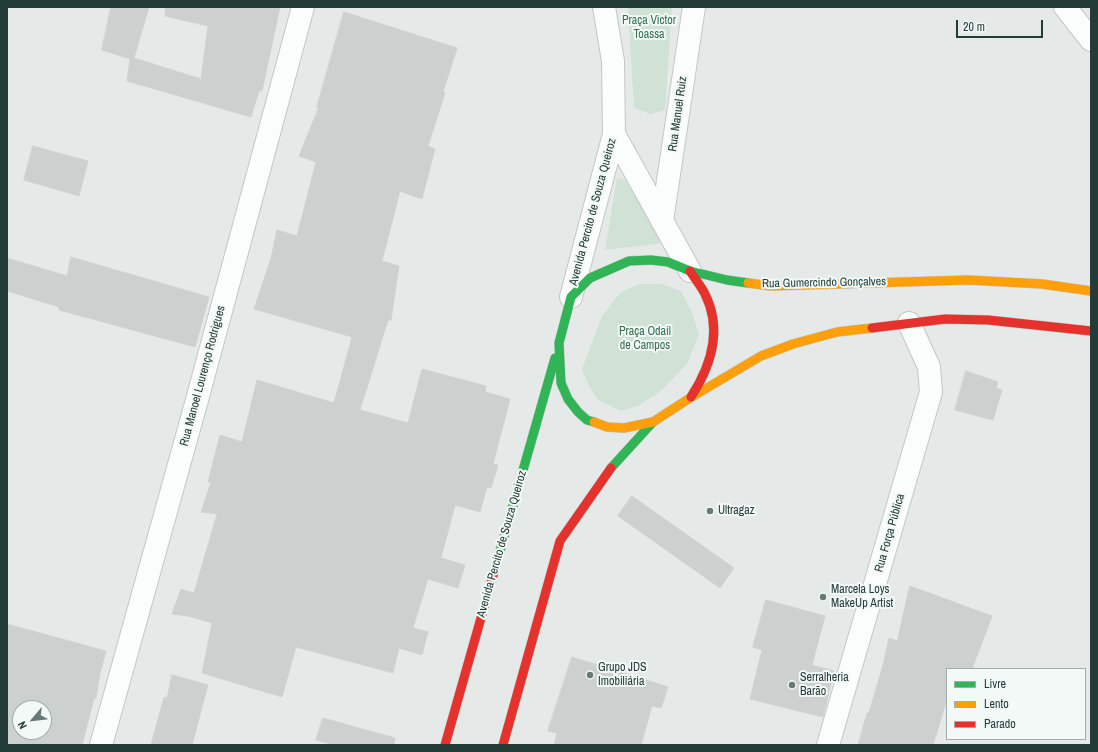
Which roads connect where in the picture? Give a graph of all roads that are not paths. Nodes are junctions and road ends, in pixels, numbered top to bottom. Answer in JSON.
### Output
{"nodes":[{"id":1,"x":303,"y":7,"type":"edge"},
{"id":2,"x":604,"y":7,"type":"edge"},
{"id":3,"x":694,"y":7,"type":"edge"},
{"id":4,"x":1065,"y":7,"type":"edge"},
{"id":5,"x":1091,"y":40,"type":"edge"},
{"id":6,"x":614,"y":134,"type":"junction"},
{"id":7,"x":662,"y":221,"type":"junction"},
{"id":8,"x":690,"y":271,"type":"junction"},
{"id":9,"x":1091,"y":291,"type":"edge"},
{"id":10,"x":571,"y":297,"type":"junction"},
{"id":11,"x":909,"y":323,"type":"junction"},
{"id":12,"x":1091,"y":331,"type":"edge"},
{"id":13,"x":559,"y":343,"type":"junction"},
{"id":14,"x":690,"y":398,"type":"junction"},
{"id":15,"x":653,"y":422,"type":"junction"},
{"id":16,"x":102,"y":745,"type":"edge"},
{"id":17,"x":445,"y":745,"type":"edge"},
{"id":18,"x":503,"y":745,"type":"edge"},
{"id":19,"x":828,"y":745,"type":"edge"}],
"edges":[{"from":1,"to":16,"type":"street","name":"Rua Manoel Lourenço Rodrigues"},
{"from":2,"to":6,"type":"street","name":"Avenida Percito de Souza Queiroz"},
{"from":3,"to":7,"type":"street","name":"Rua Manuel Ruiz"},
{"from":4,"to":5,"type":"street"},
{"from":6,"to":7,"type":"street"},
{"from":6,"to":10,"type":"street","name":"Avenida Percito de Souza Queiroz"},
{"from":7,"to":8,"type":"street"},
{"from":8,"to":9,"type":"main road","name":"Rua Gumercindo Gonçalves"},
{"from":8,"to":10,"type":"main road","name":"Rua Gumercindo Gonçalves"},
{"from":8,"to":14,"type":"main road"},
{"from":10,"to":13,"type":"main road","name":"Avenida Percito de Souza Queiroz"},
{"from":11,"to":12,"type":"main road"},
{"from":11,"to":14,"type":"main road"},
{"from":11,"to":19,"type":"street","name":"Rua Força Pública"},
{"from":13,"to":15,"type":"main road"},
{"from":13,"to":17,"type":"main road","name":"Avenida Percito de Souza Queiroz"},
{"from":14,"to":15,"type":"main road"},
{"from":15,"to":18,"type":"main road"}]}
